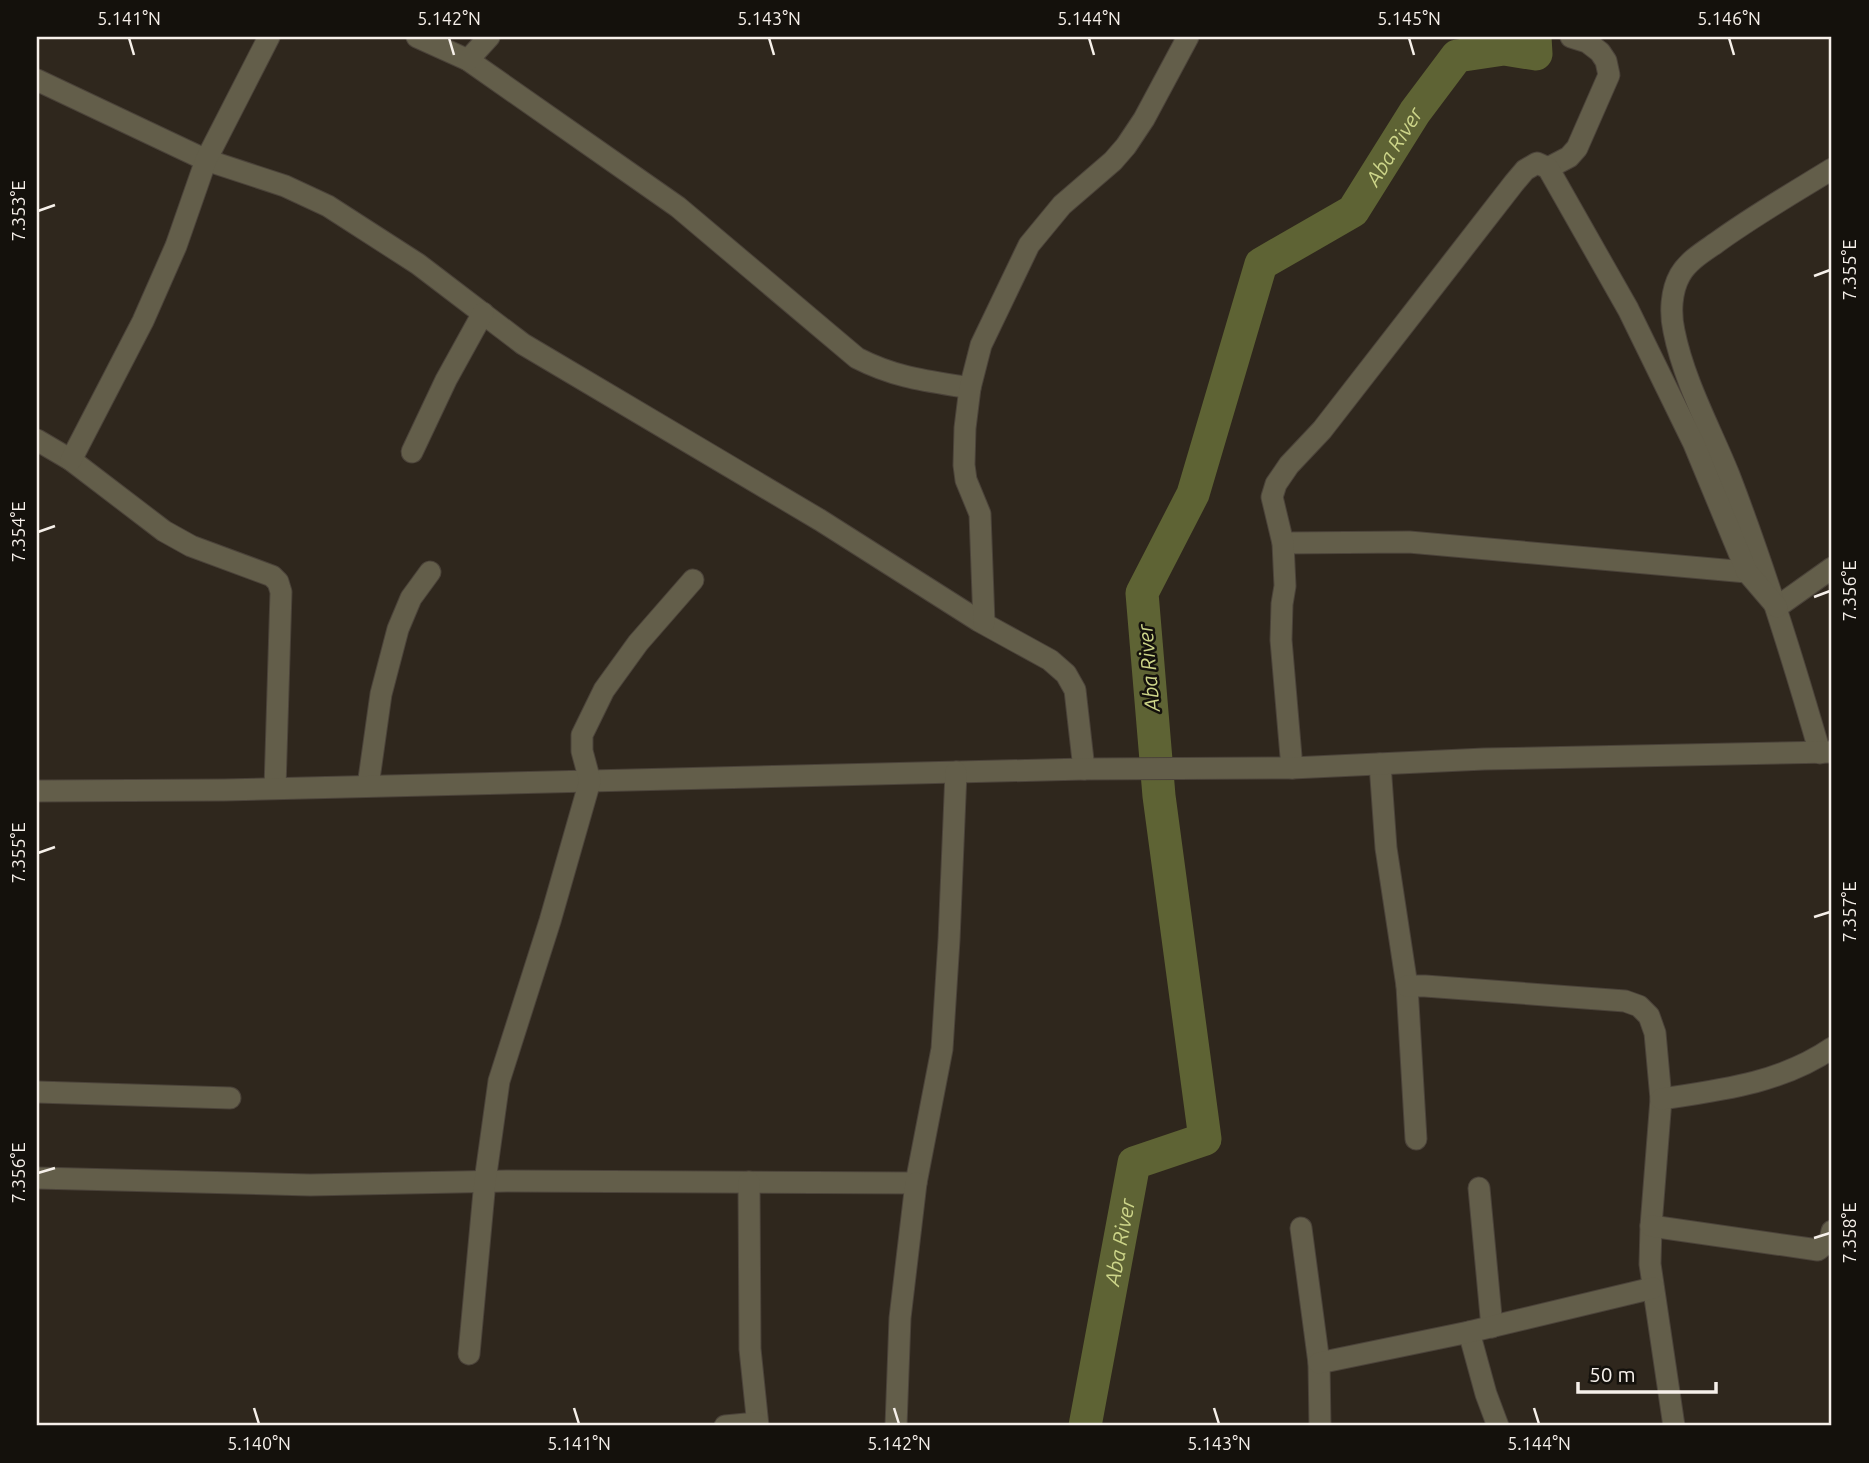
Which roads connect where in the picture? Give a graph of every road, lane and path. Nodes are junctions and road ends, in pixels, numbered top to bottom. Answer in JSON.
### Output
{"nodes":[{"id":1,"x":269,"y":37,"type":"edge"},
{"id":2,"x":417,"y":37,"type":"edge"},
{"id":3,"x":489,"y":37,"type":"edge"},
{"id":4,"x":1188,"y":37,"type":"edge"},
{"id":5,"x":1571,"y":37,"type":"edge"},
{"id":6,"x":468,"y":60,"type":"junction"},
{"id":7,"x":37,"y":80,"type":"edge"},
{"id":8,"x":206,"y":160,"type":"junction"},
{"id":9,"x":1548,"y":168,"type":"junction"},
{"id":10,"x":1832,"y":169,"type":"edge"},
{"id":11,"x":483,"y":313,"type":"junction"},
{"id":12,"x":970,"y":388,"type":"junction"},
{"id":13,"x":37,"y":440,"type":"edge"},
{"id":14,"x":412,"y":452,"type":"dead end"},
{"id":15,"x":71,"y":460,"type":"junction"},
{"id":16,"x":1283,"y":543,"type":"junction"},
{"id":17,"x":1832,"y":568,"type":"edge"},
{"id":18,"x":430,"y":572,"type":"dead end"},
{"id":19,"x":1747,"y":572,"type":"junction"},
{"id":20,"x":693,"y":580,"type":"dead end"},
{"id":21,"x":1777,"y":607,"type":"junction"},
{"id":22,"x":984,"y":623,"type":"junction"},
{"id":23,"x":1826,"y":752,"type":"edge"},
{"id":24,"x":1380,"y":764,"type":"junction"},
{"id":25,"x":1292,"y":768,"type":"junction"},
{"id":26,"x":1084,"y":769,"type":"junction"},
{"id":27,"x":956,"y":772,"type":"junction"},
{"id":28,"x":590,"y":781,"type":"junction"},
{"id":29,"x":368,"y":786,"type":"junction"},
{"id":30,"x":275,"y":788,"type":"junction"},
{"id":31,"x":37,"y":791,"type":"edge"},
{"id":32,"x":1407,"y":986,"type":"junction"},
{"id":33,"x":1832,"y":1048,"type":"edge"},
{"id":34,"x":37,"y":1092,"type":"edge"},
{"id":35,"x":230,"y":1098,"type":"dead end"},
{"id":36,"x":1661,"y":1099,"type":"junction"},
{"id":37,"x":1416,"y":1139,"type":"dead end"},
{"id":38,"x":37,"y":1178,"type":"edge"},
{"id":39,"x":485,"y":1181,"type":"junction"},
{"id":40,"x":749,"y":1182,"type":"junction"},
{"id":41,"x":916,"y":1183,"type":"junction"},
{"id":42,"x":1479,"y":1188,"type":"dead end"},
{"id":43,"x":1651,"y":1226,"type":"junction"},
{"id":44,"x":1301,"y":1228,"type":"dead end"},
{"id":45,"x":1832,"y":1231,"type":"edge"},
{"id":46,"x":1653,"y":1288,"type":"junction"},
{"id":47,"x":1492,"y":1327,"type":"junction"},
{"id":48,"x":1469,"y":1332,"type":"junction"},
{"id":49,"x":469,"y":1354,"type":"dead end"},
{"id":50,"x":1320,"y":1363,"type":"junction"},
{"id":51,"x":758,"y":1425,"type":"edge"},
{"id":52,"x":725,"y":1426,"type":"edge"},
{"id":53,"x":897,"y":1426,"type":"edge"},
{"id":54,"x":1320,"y":1426,"type":"edge"},
{"id":55,"x":1498,"y":1426,"type":"edge"},
{"id":56,"x":1674,"y":1426,"type":"edge"}],
"edges":[{"from":1,"to":8,"type":"street"},
{"from":2,"to":6,"type":"street"},
{"from":3,"to":6,"type":"street"},
{"from":4,"to":12,"type":"street"},
{"from":5,"to":9,"type":"street"},
{"from":6,"to":12,"type":"street"},
{"from":7,"to":8,"type":"street"},
{"from":8,"to":11,"type":"street"},
{"from":8,"to":15,"type":"street"},
{"from":9,"to":16,"type":"street"},
{"from":9,"to":19,"type":"street"},
{"from":10,"to":21,"type":"street"},
{"from":11,"to":14,"type":"street"},
{"from":11,"to":22,"type":"street"},
{"from":12,"to":22,"type":"street"},
{"from":13,"to":15,"type":"street"},
{"from":15,"to":30,"type":"street"},
{"from":16,"to":19,"type":"street"},
{"from":16,"to":25,"type":"street"},
{"from":17,"to":21,"type":"street"},
{"from":18,"to":29,"type":"street"},
{"from":19,"to":21,"type":"street"},
{"from":20,"to":28,"type":"street"},
{"from":21,"to":23,"type":"street"},
{"from":22,"to":26,"type":"street"},
{"from":23,"to":24,"type":"street"},
{"from":24,"to":25,"type":"street"},
{"from":24,"to":32,"type":"street"},
{"from":25,"to":26,"type":"street"},
{"from":26,"to":27,"type":"street"},
{"from":27,"to":28,"type":"street"},
{"from":27,"to":41,"type":"street"},
{"from":28,"to":29,"type":"street"},
{"from":28,"to":39,"type":"street"},
{"from":29,"to":30,"type":"street"},
{"from":30,"to":31,"type":"street"},
{"from":32,"to":36,"type":"street"},
{"from":32,"to":37,"type":"street"},
{"from":33,"to":36,"type":"street"},
{"from":34,"to":35,"type":"street"},
{"from":36,"to":43,"type":"street"},
{"from":38,"to":39,"type":"street"},
{"from":39,"to":40,"type":"street"},
{"from":39,"to":49,"type":"street"},
{"from":40,"to":41,"type":"street"},
{"from":40,"to":51,"type":"street"},
{"from":41,"to":53,"type":"street"},
{"from":42,"to":47,"type":"street"},
{"from":43,"to":45,"type":"street"},
{"from":43,"to":46,"type":"street"},
{"from":44,"to":50,"type":"street"},
{"from":46,"to":47,"type":"street"},
{"from":46,"to":56,"type":"street"},
{"from":47,"to":48,"type":"street"},
{"from":48,"to":50,"type":"street"},
{"from":48,"to":55,"type":"street"},
{"from":50,"to":54,"type":"street"},
{"from":51,"to":52,"type":"street"}]}
